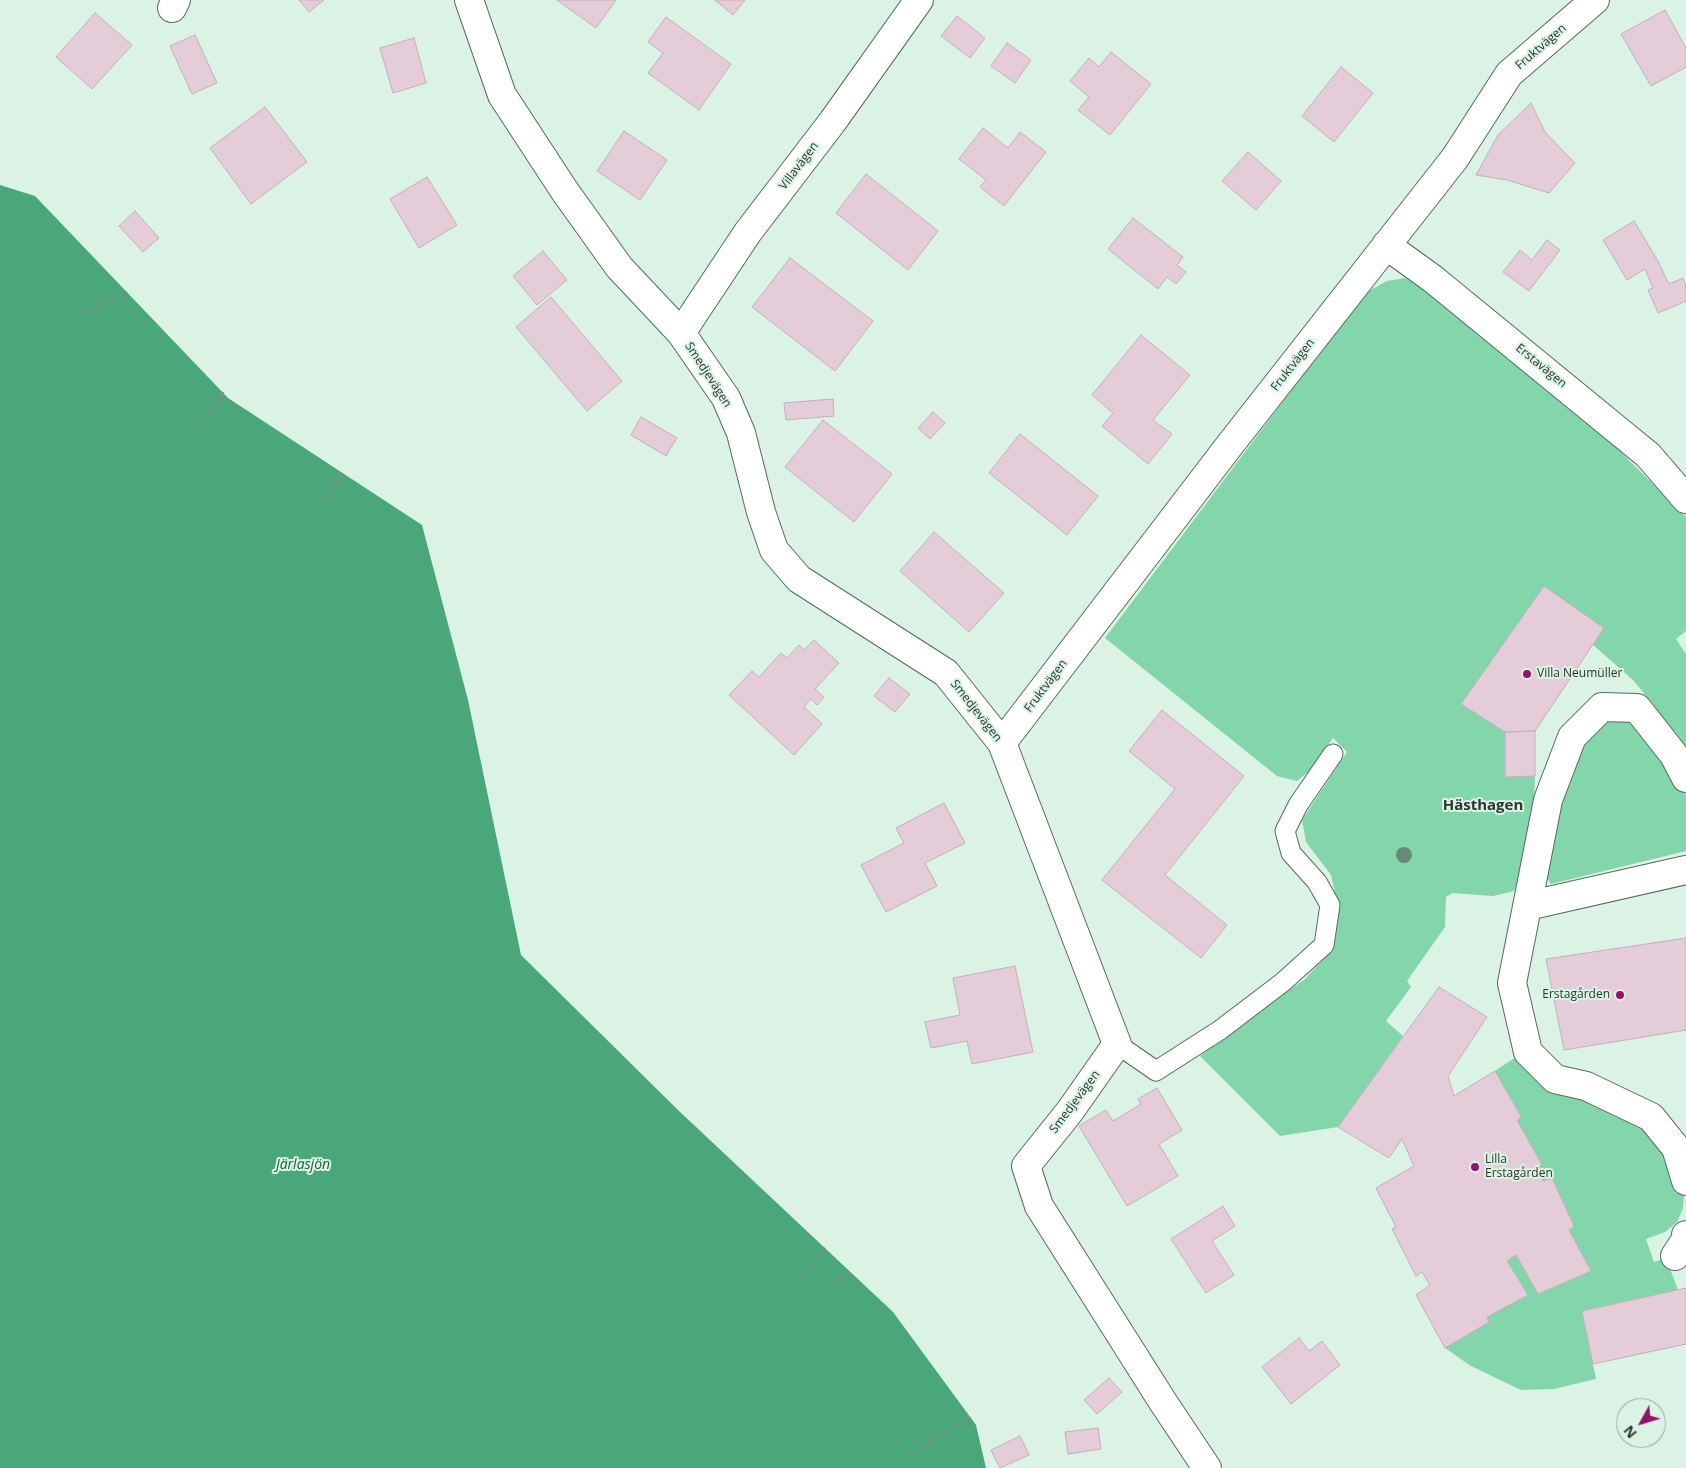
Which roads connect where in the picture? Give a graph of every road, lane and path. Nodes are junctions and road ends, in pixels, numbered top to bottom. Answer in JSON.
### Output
{"nodes":[{"id":1,"x":469,"y":0,"type":"edge"},
{"id":2,"x":919,"y":0,"type":"edge"},
{"id":3,"x":1595,"y":0,"type":"edge"},
{"id":4,"x":1386,"y":245,"type":"junction"},
{"id":5,"x":127,"y":292,"type":"dead end"},
{"id":6,"x":84,"y":314,"type":"dead end"},
{"id":7,"x":681,"y":332,"type":"junction"},
{"id":8,"x":223,"y":392,"type":"dead end"},
{"id":9,"x":205,"y":423,"type":"dead end"},
{"id":10,"x":343,"y":473,"type":"dead end"},
{"id":11,"x":1686,"y":499,"type":"edge"},
{"id":12,"x":321,"y":503,"type":"dead end"},
{"id":13,"x":1002,"y":743,"type":"junction"},
{"id":14,"x":1333,"y":754,"type":"dead end"},
{"id":15,"x":1686,"y":778,"type":"edge"},
{"id":16,"x":1686,"y":870,"type":"edge"},
{"id":17,"x":1527,"y":906,"type":"junction"},
{"id":18,"x":1117,"y":1044,"type":"junction"},
{"id":19,"x":1686,"y":1181,"type":"edge"},
{"id":20,"x":825,"y":1248,"type":"dead end"},
{"id":21,"x":851,"y":1273,"type":"dead end"},
{"id":22,"x":798,"y":1280,"type":"dead end"},
{"id":23,"x":833,"y":1283,"type":"dead end"},
{"id":24,"x":971,"y":1418,"type":"dead end"},
{"id":25,"x":908,"y":1455,"type":"dead end"},
{"id":26,"x":1208,"y":1468,"type":"edge"}],
"edges":[{"from":1,"to":7,"type":"street","name":"Smedjevägen"},
{"from":2,"to":7,"type":"street","name":"Villavägen"},
{"from":3,"to":4,"type":"street","name":"Fruktvägen"},
{"from":4,"to":11,"type":"street","name":"Erstavägen"},
{"from":4,"to":13,"type":"street","name":"Fruktvägen"},
{"from":5,"to":6,"type":"path"},
{"from":7,"to":13,"type":"street","name":"Smedjevägen"},
{"from":8,"to":9,"type":"path"},
{"from":10,"to":12,"type":"path"},
{"from":13,"to":18,"type":"street","name":"Smedjevägen"},
{"from":14,"to":18,"type":"lane"},
{"from":15,"to":17,"type":"street"},
{"from":16,"to":17,"type":"street"},
{"from":17,"to":19,"type":"street"},
{"from":18,"to":26,"type":"street","name":"Smedjevägen"},
{"from":20,"to":22,"type":"path"},
{"from":21,"to":23,"type":"path"},
{"from":24,"to":25,"type":"path"}]}
